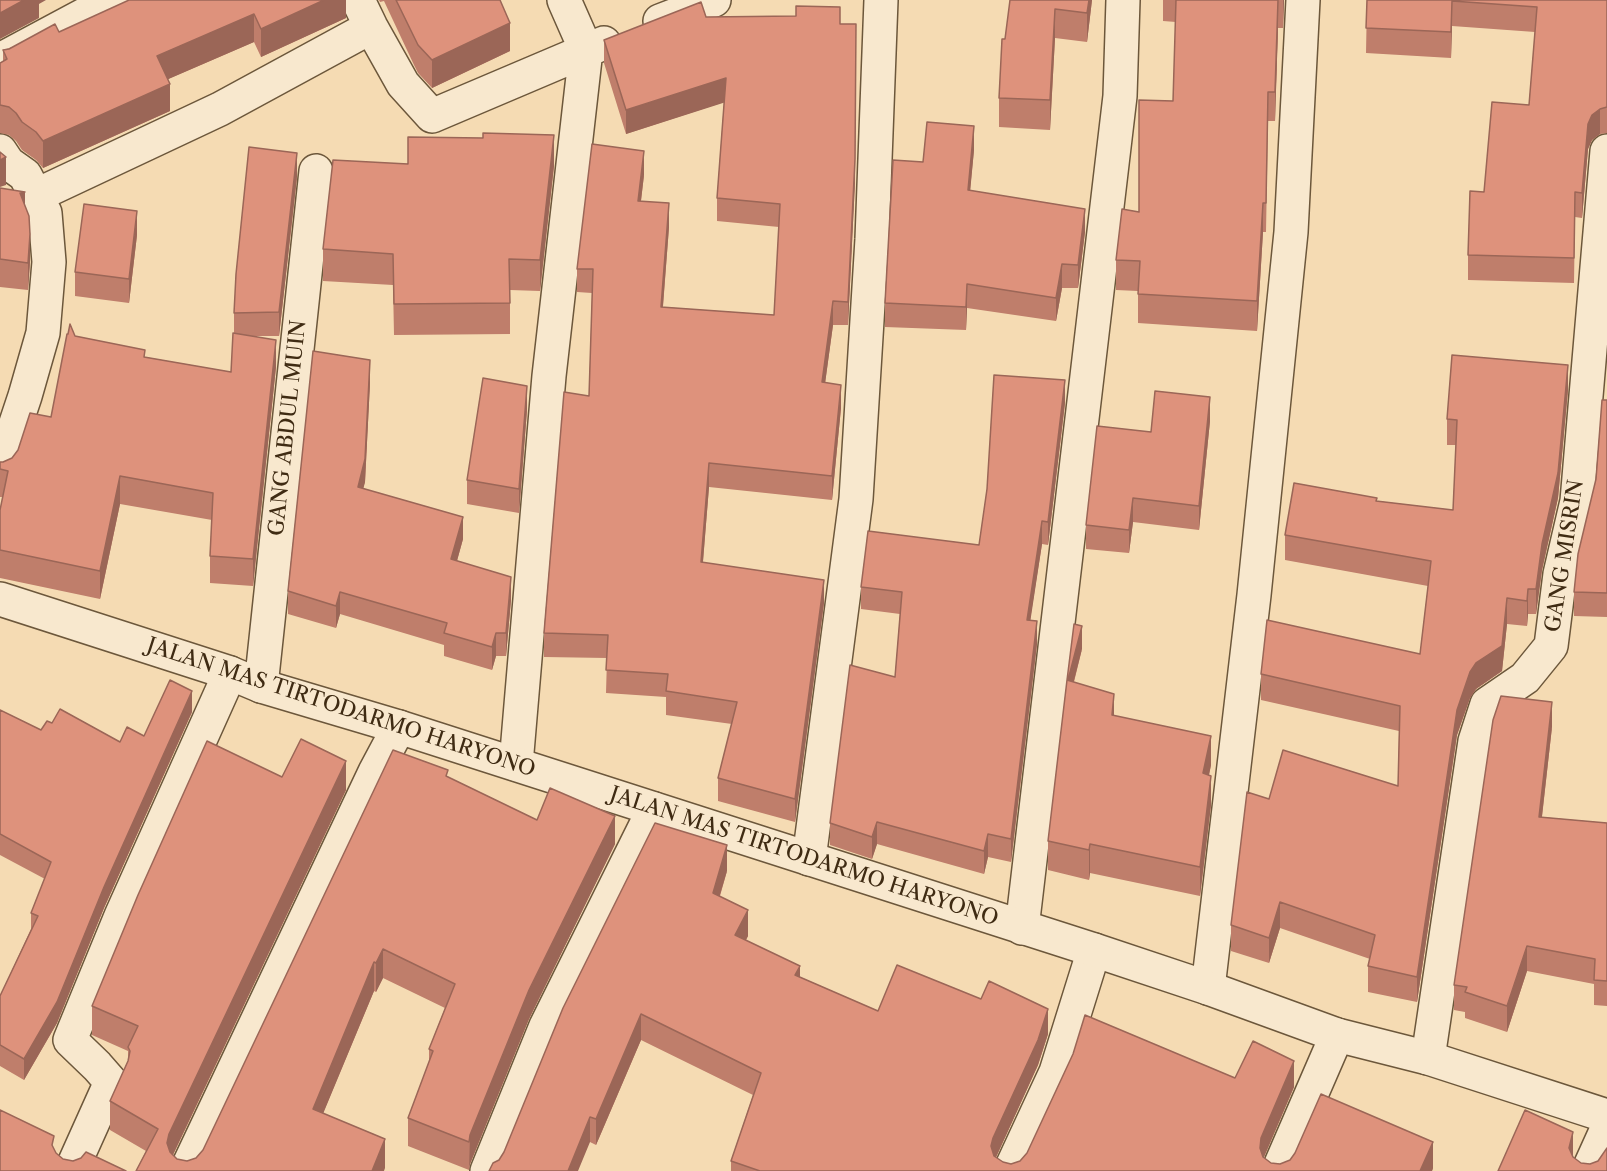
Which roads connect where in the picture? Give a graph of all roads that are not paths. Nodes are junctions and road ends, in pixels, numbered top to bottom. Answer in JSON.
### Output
{"nodes":[{"id":1,"x":112,"y":0,"type":"edge"},
{"id":2,"x":564,"y":0,"type":"edge"},
{"id":3,"x":714,"y":0,"type":"edge"},
{"id":4,"x":881,"y":0,"type":"edge"},
{"id":5,"x":1123,"y":0,"type":"edge"},
{"id":6,"x":1303,"y":0,"type":"edge"},
{"id":7,"x":364,"y":14,"type":"edge"},
{"id":8,"x":586,"y":50,"type":"junction"},
{"id":9,"x":0,"y":60,"type":"edge"},
{"id":10,"x":0,"y":151,"type":"edge"},
{"id":11,"x":1607,"y":151,"type":"edge"},
{"id":12,"x":316,"y":171,"type":"dead end"},
{"id":13,"x":35,"y":196,"type":"junction"},
{"id":14,"x":1602,"y":273,"type":"edge"},
{"id":15,"x":0,"y":471,"type":"edge"},
{"id":16,"x":0,"y":599,"type":"edge"},
{"id":17,"x":230,"y":673,"type":"junction"},
{"id":18,"x":261,"y":686,"type":"junction"},
{"id":19,"x":399,"y":727,"type":"junction"},
{"id":20,"x":516,"y":765,"type":"junction"},
{"id":21,"x":654,"y":809,"type":"junction"},
{"id":22,"x":809,"y":859,"type":"junction"},
{"id":23,"x":1022,"y":928,"type":"junction"},
{"id":24,"x":1094,"y":950,"type":"junction"},
{"id":25,"x":1208,"y":987,"type":"junction"},
{"id":26,"x":1337,"y":1035,"type":"junction"},
{"id":27,"x":1428,"y":1058,"type":"junction"},
{"id":28,"x":1607,"y":1116,"type":"edge"},
{"id":29,"x":1607,"y":1129,"type":"edge"},
{"id":30,"x":71,"y":1171,"type":"edge"},
{"id":31,"x":186,"y":1171,"type":"edge"},
{"id":32,"x":487,"y":1171,"type":"edge"},
{"id":33,"x":1010,"y":1171,"type":"edge"},
{"id":34,"x":1278,"y":1171,"type":"edge"},
{"id":35,"x":1588,"y":1171,"type":"edge"}],
"edges":[{"from":1,"to":9,"type":"street"},
{"from":2,"to":8,"type":"street"},
{"from":3,"to":8,"type":"street"},
{"from":4,"to":22,"type":"street"},
{"from":5,"to":23,"type":"street"},
{"from":6,"to":25,"type":"street"},
{"from":7,"to":8,"type":"street"},
{"from":7,"to":13,"type":"street"},
{"from":8,"to":20,"type":"street"},
{"from":10,"to":13,"type":"street"},
{"from":11,"to":14,"type":"street","name":"GANG MISRIN"},
{"from":12,"to":18,"type":"street","name":"GANG ABDUL MUIN"},
{"from":13,"to":15,"type":"street"},
{"from":14,"to":27,"type":"street","name":"GANG MISRIN"},
{"from":16,"to":17,"type":"street","name":"JALAN MAS TIRTODARMO HARYONO"},
{"from":17,"to":18,"type":"street","name":"JALAN MAS TIRTODARMO HARYONO"},
{"from":17,"to":30,"type":"street"},
{"from":18,"to":19,"type":"street","name":"JALAN MAS TIRTODARMO HARYONO"},
{"from":19,"to":20,"type":"street","name":"JALAN MAS TIRTODARMO HARYONO"},
{"from":19,"to":31,"type":"street"},
{"from":20,"to":21,"type":"street","name":"JALAN MAS TIRTODARMO HARYONO"},
{"from":21,"to":22,"type":"street","name":"JALAN MAS TIRTODARMO HARYONO"},
{"from":21,"to":32,"type":"street"},
{"from":22,"to":23,"type":"street","name":"JALAN MAS TIRTODARMO HARYONO"},
{"from":23,"to":24,"type":"street","name":"JALAN MAS TIRTODARMO HARYONO"},
{"from":24,"to":25,"type":"street","name":"JALAN MAS TIRTODARMO HARYONO"},
{"from":24,"to":33,"type":"street"},
{"from":25,"to":26,"type":"street","name":"JALAN MAS TIRTODARMO HARYONO"},
{"from":26,"to":27,"type":"street","name":"JALAN MAS TIRTODARMO HARYONO"},
{"from":26,"to":34,"type":"street"},
{"from":27,"to":28,"type":"street","name":"JALAN MAS TIRTODARMO HARYONO"},
{"from":29,"to":35,"type":"street"}]}
